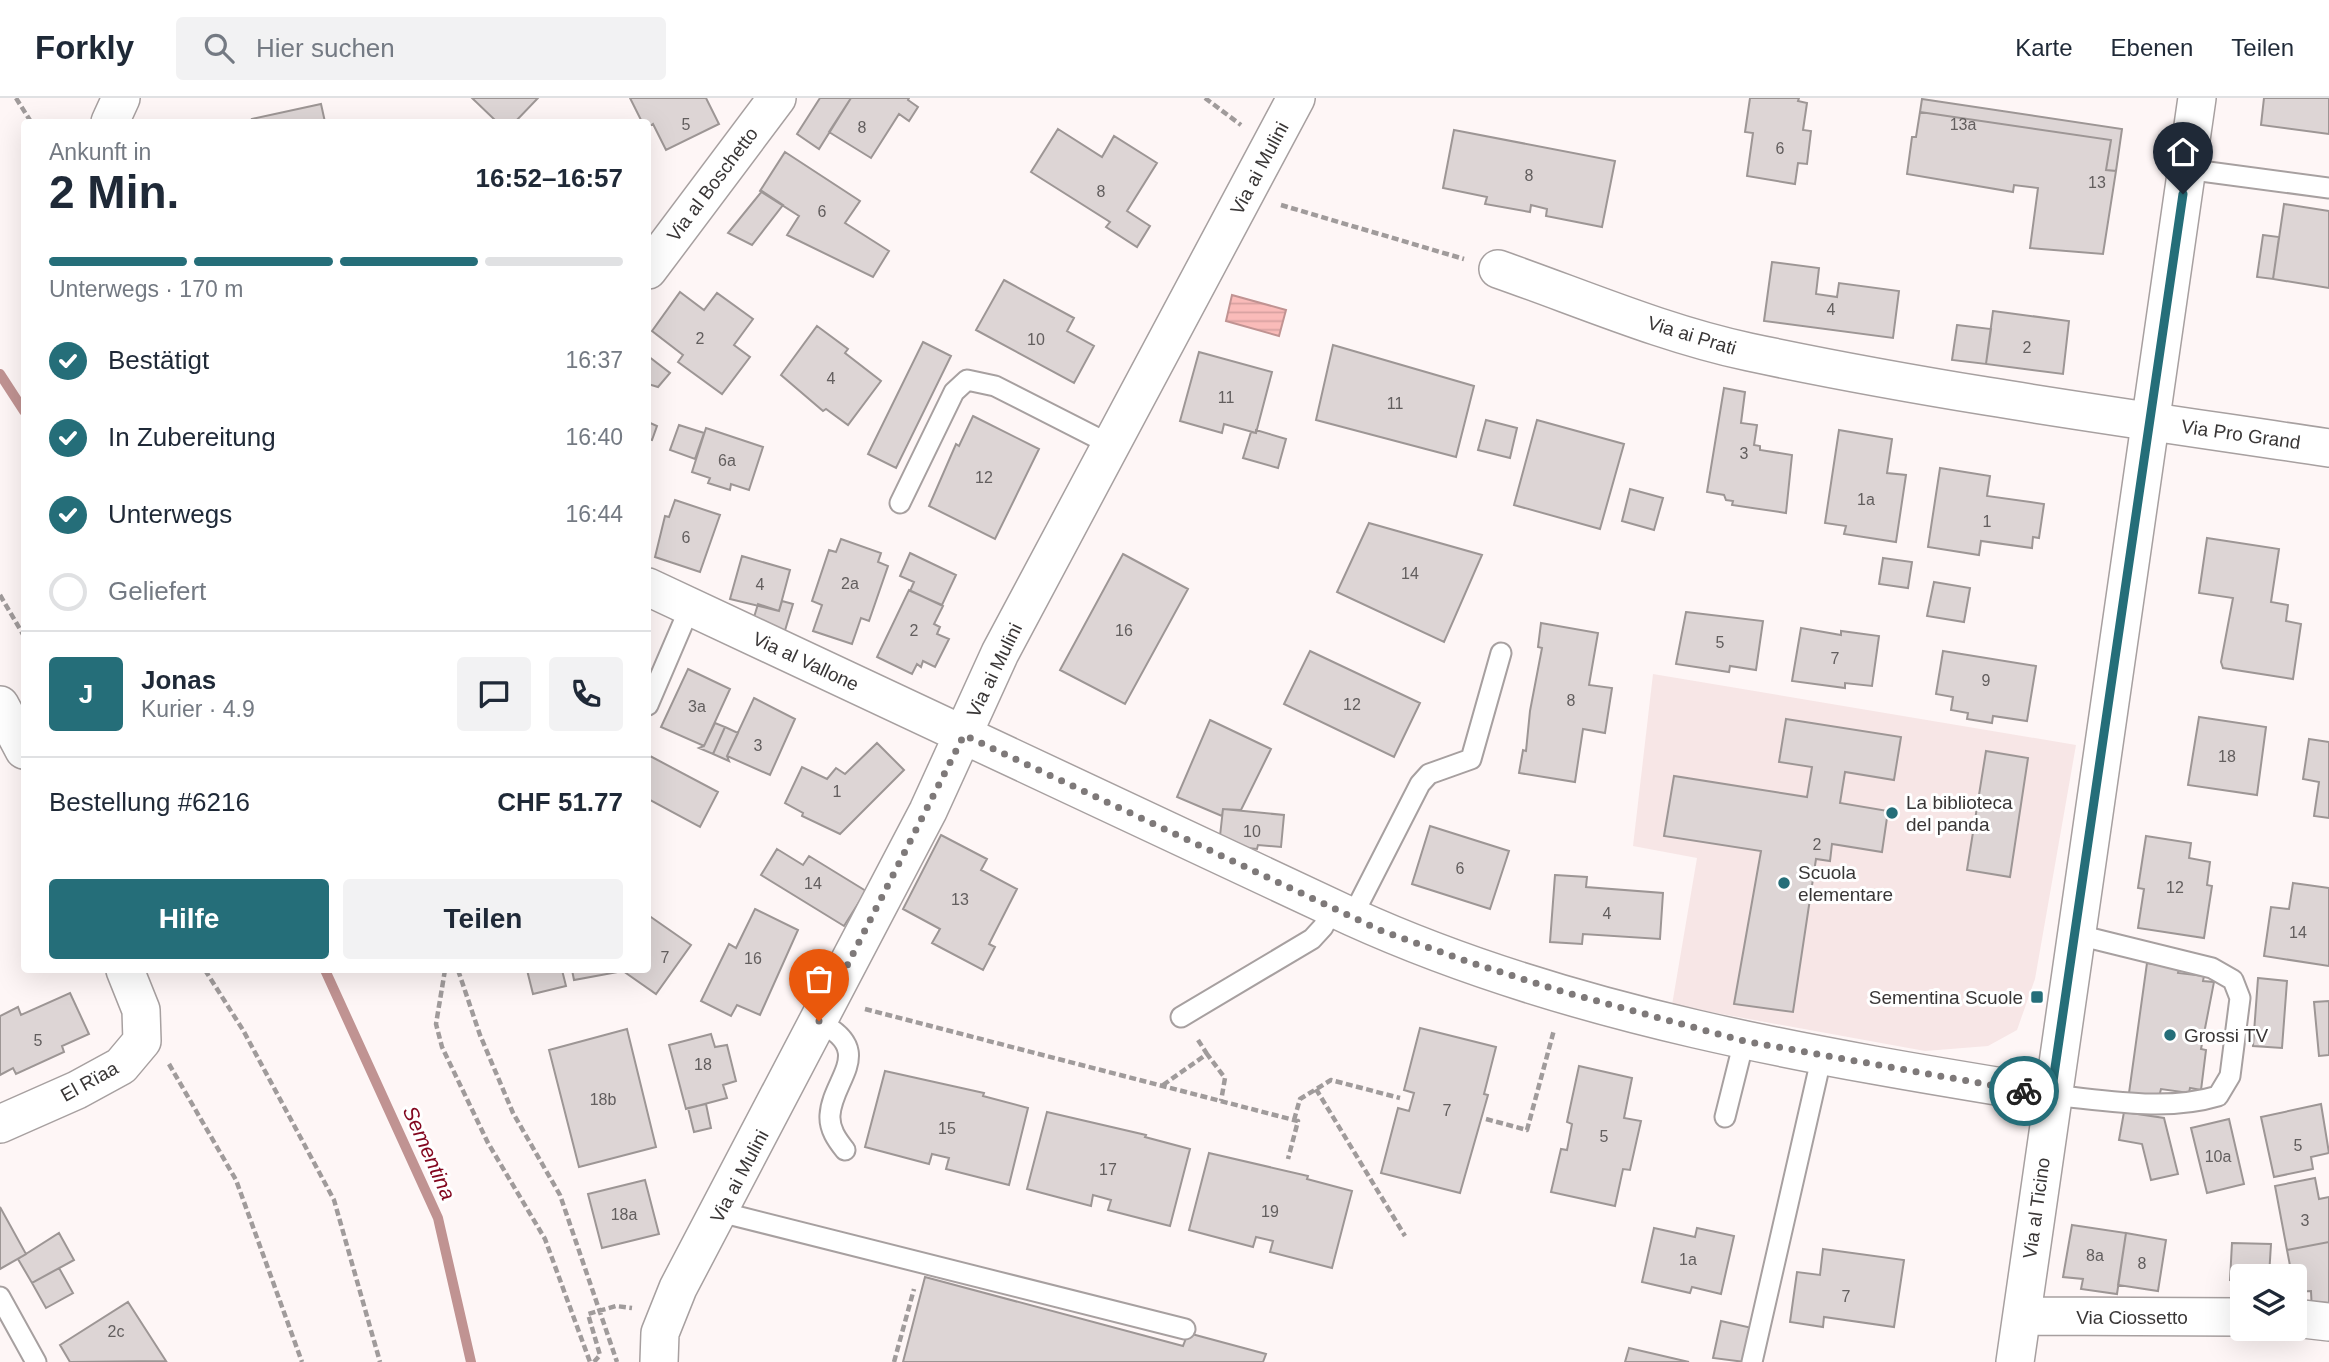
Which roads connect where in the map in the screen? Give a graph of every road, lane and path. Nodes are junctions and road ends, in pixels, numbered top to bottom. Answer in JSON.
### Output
{"nodes":[{"id":1,"x":16,"y":98,"type":"edge"},
{"id":2,"x":121,"y":98,"type":"edge"},
{"id":3,"x":777,"y":98,"type":"edge"},
{"id":4,"x":1205,"y":98,"type":"edge"},
{"id":5,"x":1296,"y":98,"type":"edge"},
{"id":6,"x":2197,"y":98,"type":"edge"},
{"id":7,"x":28,"y":119,"type":"edge"},
{"id":8,"x":111,"y":119,"type":"edge"},
{"id":9,"x":1270,"y":146,"type":"junction"},
{"id":10,"x":2186,"y":169,"type":"junction"},
{"id":11,"x":2329,"y":188,"type":"edge"},
{"id":12,"x":1245,"y":194,"type":"junction"},
{"id":13,"x":651,"y":266,"type":"edge"},
{"id":14,"x":1498,"y":270,"type":"joint"},
{"id":15,"x":2152,"y":421,"type":"junction"},
{"id":16,"x":1111,"y":445,"type":"junction"},
{"id":17,"x":2329,"y":448,"type":"edge"},
{"id":18,"x":900,"y":503,"type":"dead end"},
{"id":19,"x":651,"y":588,"type":"edge"},
{"id":20,"x":0,"y":595,"type":"edge"},
{"id":21,"x":691,"y":607,"type":"junction"},
{"id":22,"x":21,"y":631,"type":"edge"},
{"id":23,"x":1500,"y":653,"type":"dead end"},
{"id":24,"x":651,"y":698,"type":"edge"},
{"id":25,"x":0,"y":705,"type":"edge"},
{"id":26,"x":964,"y":735,"type":"junction"},
{"id":27,"x":21,"y":744,"type":"edge"},
{"id":28,"x":1343,"y":912,"type":"junction"},
{"id":29,"x":2074,"y":934,"type":"junction"},
{"id":30,"x":126,"y":973,"type":"edge"},
{"id":31,"x":207,"y":973,"type":"edge"},
{"id":32,"x":444,"y":973,"type":"edge"},
{"id":33,"x":459,"y":973,"type":"edge"},
{"id":34,"x":1564,"y":992,"type":"junction"},
{"id":35,"x":825,"y":1009,"type":"junction"},
{"id":36,"x":1181,"y":1017,"type":"dead end"},
{"id":37,"x":142,"y":1041,"type":"junction"},
{"id":38,"x":1744,"y":1041,"type":"junction"},
{"id":39,"x":1822,"y":1055,"type":"junction"},
{"id":40,"x":1162,"y":1086,"type":"junction"},
{"id":41,"x":1316,"y":1089,"type":"junction"},
{"id":42,"x":2051,"y":1095,"type":"junction"},
{"id":43,"x":1400,"y":1098,"type":"dead end"},
{"id":44,"x":1220,"y":1101,"type":"junction"},
{"id":45,"x":1725,"y":1117,"type":"dead end"},
{"id":46,"x":1486,"y":1119,"type":"dead end"},
{"id":47,"x":1294,"y":1120,"type":"junction"},
{"id":48,"x":0,"y":1124,"type":"edge"},
{"id":49,"x":845,"y":1150,"type":"dead end"},
{"id":50,"x":1288,"y":1159,"type":"dead end"},
{"id":51,"x":720,"y":1212,"type":"junction"},
{"id":52,"x":1405,"y":1236,"type":"dead end"},
{"id":53,"x":922,"y":1263,"type":"junction"},
{"id":54,"x":0,"y":1297,"type":"edge"},
{"id":55,"x":600,"y":1310,"type":"junction"},
{"id":56,"x":2022,"y":1316,"type":"junction"},
{"id":57,"x":2230,"y":1317,"type":"edge"},
{"id":58,"x":2307,"y":1319,"type":"edge"},
{"id":59,"x":2329,"y":1322,"type":"edge"},
{"id":60,"x":1185,"y":1329,"type":"dead end"},
{"id":61,"x":36,"y":1362,"type":"edge"},
{"id":62,"x":302,"y":1362,"type":"edge"},
{"id":63,"x":380,"y":1362,"type":"edge"},
{"id":64,"x":592,"y":1362,"type":"edge"},
{"id":65,"x":617,"y":1362,"type":"edge"},
{"id":66,"x":659,"y":1362,"type":"edge"},
{"id":67,"x":894,"y":1362,"type":"edge"},
{"id":68,"x":1752,"y":1362,"type":"edge"},
{"id":69,"x":2015,"y":1362,"type":"edge"}],
"edges":[{"from":1,"to":7,"type":"path"},
{"from":2,"to":8,"type":"street"},
{"from":3,"to":13,"type":"street","name":"Via al Boschetto"},
{"from":4,"to":9,"type":"path"},
{"from":5,"to":9,"type":"street","name":"Via ai Mulini"},
{"from":6,"to":10,"type":"street","name":"Via al Ticino"},
{"from":9,"to":12,"type":"street","name":"Via ai Mulini"},
{"from":10,"to":11,"type":"lane"},
{"from":10,"to":15,"type":"street","name":"Via al Ticino"},
{"from":12,"to":14,"type":"path"},
{"from":12,"to":16,"type":"street","name":"Via ai Mulini"},
{"from":14,"to":15,"type":"street","name":"Via ai Prati"},
{"from":15,"to":17,"type":"street","name":"Via Pro Grand"},
{"from":15,"to":29,"type":"street","name":"Via al Ticino"},
{"from":16,"to":18,"type":"lane"},
{"from":16,"to":26,"type":"street","name":"Via ai Mulini"},
{"from":19,"to":21,"type":"street","name":"Via al Vallone"},
{"from":20,"to":22,"type":"path"},
{"from":21,"to":24,"type":"lane"},
{"from":21,"to":26,"type":"street","name":"Via al Vallone"},
{"from":23,"to":28,"type":"lane"},
{"from":25,"to":27,"type":"street"},
{"from":26,"to":28,"type":"street","name":"Via al Vallone"},
{"from":26,"to":35,"type":"street","name":"Via ai Mulini"},
{"from":28,"to":34,"type":"street","name":"Via al Vallone"},
{"from":28,"to":36,"type":"lane"},
{"from":29,"to":42,"type":"street","name":"Via al Ticino"},
{"from":29,"to":42,"type":"lane"},
{"from":30,"to":37,"type":"street"},
{"from":31,"to":63,"type":"path"},
{"from":32,"to":64,"type":"path"},
{"from":33,"to":55,"type":"path"},
{"from":34,"to":38,"type":"street","name":"Via al Vallone"},
{"from":34,"to":46,"type":"path"},
{"from":35,"to":40,"type":"path"},
{"from":35,"to":49,"type":"lane"},
{"from":35,"to":51,"type":"street","name":"Via ai Mulini"},
{"from":37,"to":48,"type":"street","name":"El Rïaa"},
{"from":37,"to":62,"type":"path"},
{"from":38,"to":39,"type":"street","name":"Via al Vallone"},
{"from":38,"to":45,"type":"lane"},
{"from":39,"to":42,"type":"street","name":"Via al Vallone"},
{"from":39,"to":68,"type":"lane"},
{"from":40,"to":44,"type":"path"},
{"from":40,"to":44,"type":"path"},
{"from":41,"to":43,"type":"path"},
{"from":41,"to":47,"type":"path"},
{"from":41,"to":52,"type":"path"},
{"from":42,"to":56,"type":"street","name":"Via al Ticino"},
{"from":44,"to":47,"type":"path"},
{"from":47,"to":50,"type":"path"},
{"from":51,"to":53,"type":"lane"},
{"from":51,"to":66,"type":"street","name":"Via ai Mulini"},
{"from":53,"to":60,"type":"lane"},
{"from":53,"to":67,"type":"path"},
{"from":54,"to":61,"type":"lane"},
{"from":55,"to":64,"type":"path"},
{"from":55,"to":65,"type":"path"},
{"from":56,"to":57,"type":"street","name":"Via Ciossetto"},
{"from":56,"to":69,"type":"street","name":"Via al Ticino"},
{"from":58,"to":59,"type":"street"}]}
